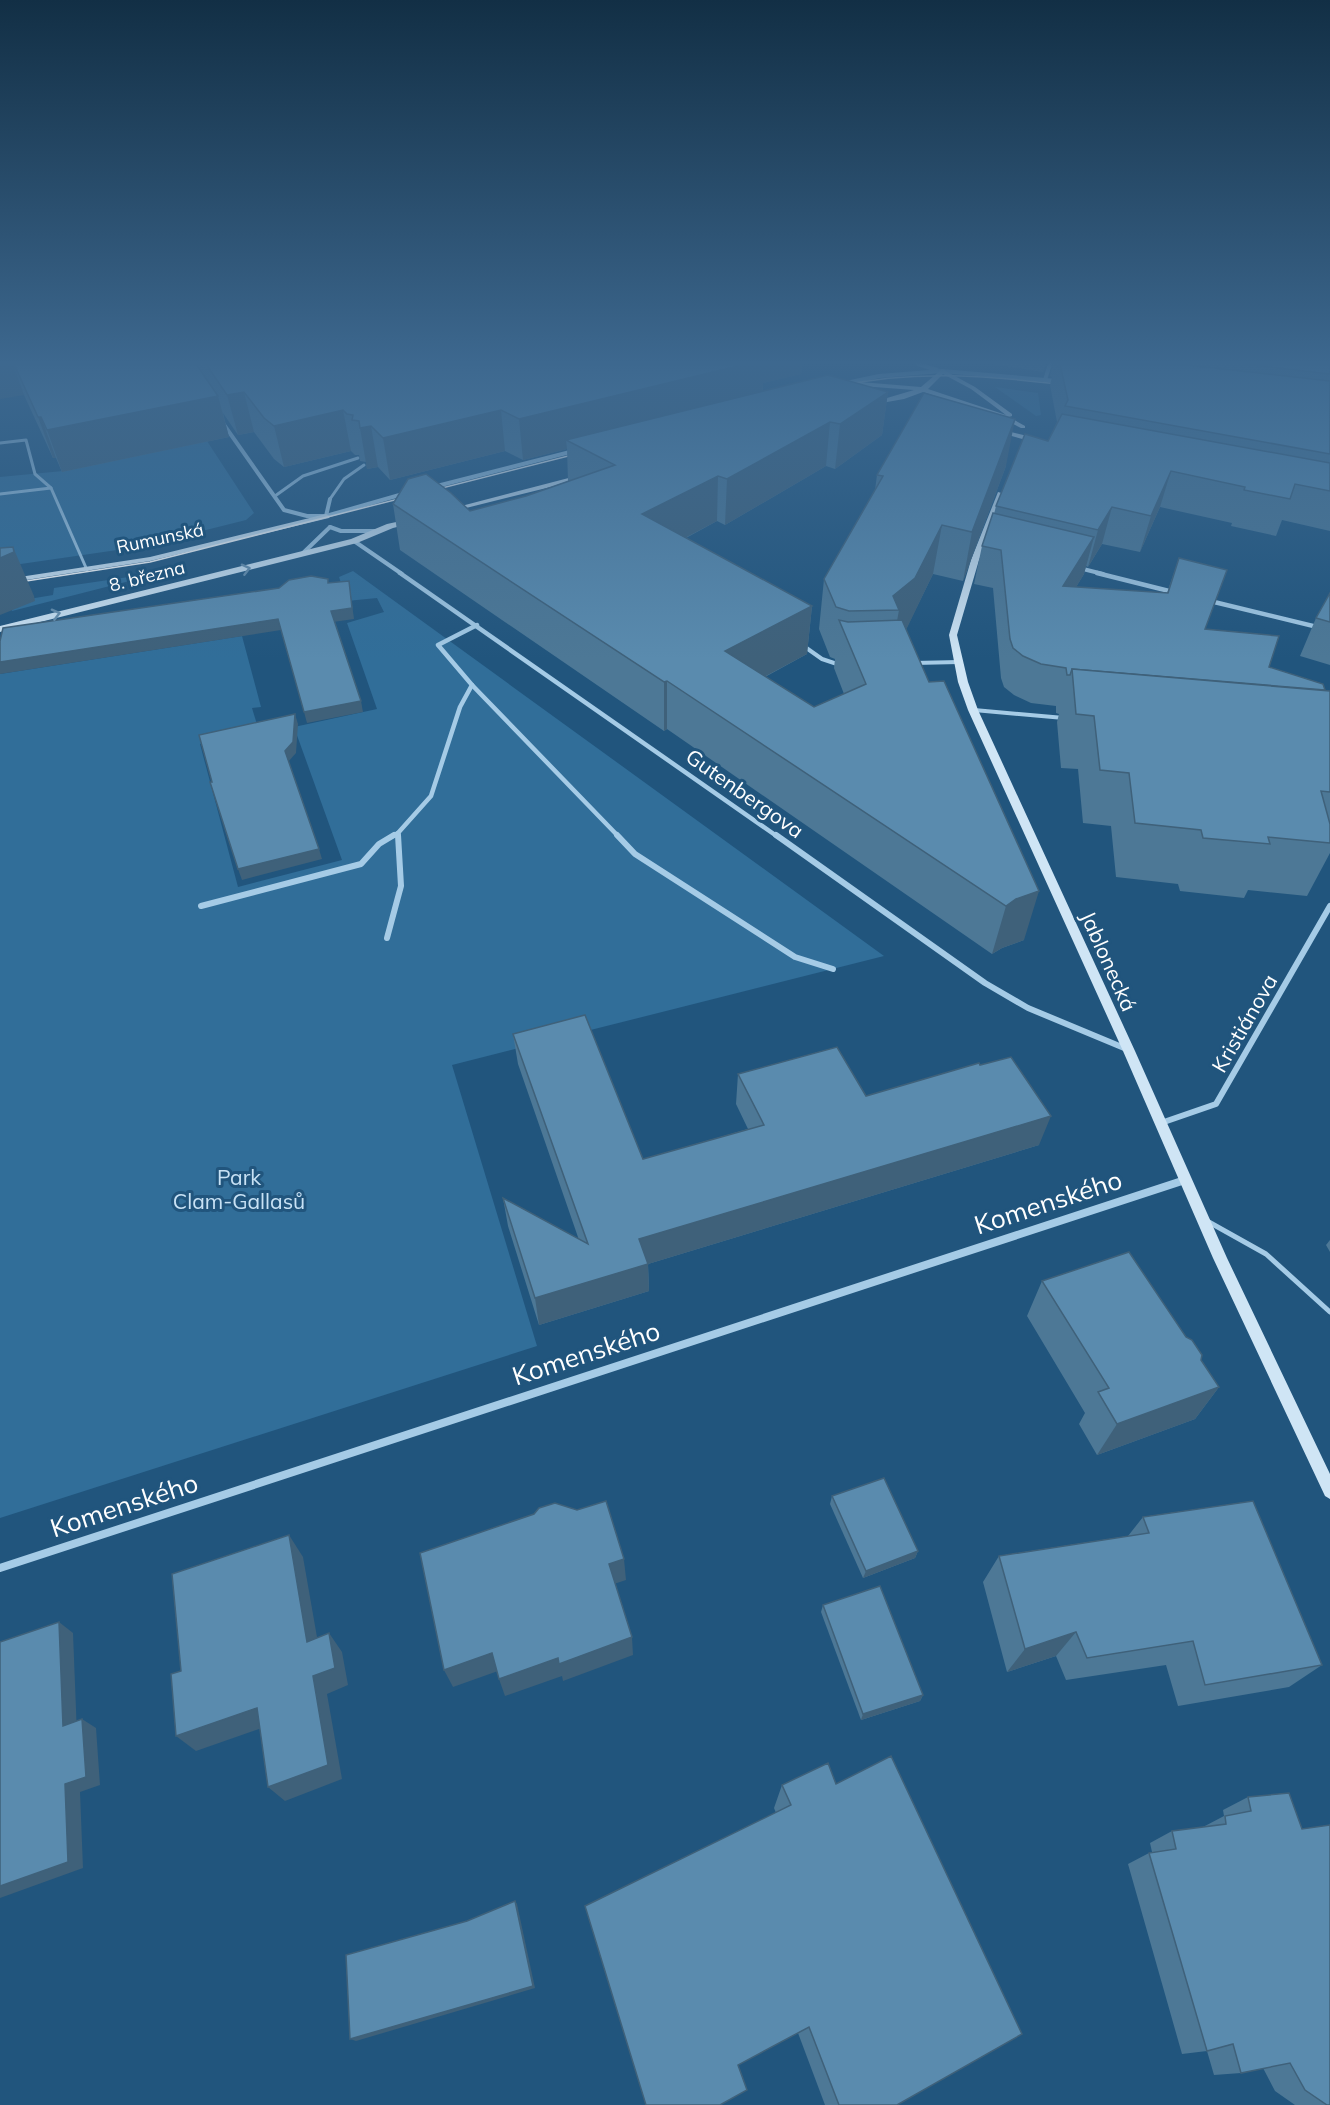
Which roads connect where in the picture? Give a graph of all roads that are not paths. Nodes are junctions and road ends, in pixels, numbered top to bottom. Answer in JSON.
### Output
{"nodes":[{"id":1,"x":32,"y":462,"type":"edge"},
{"id":2,"x":250,"y":462,"type":"edge"},
{"id":3,"x":343,"y":462,"type":"edge"},
{"id":4,"x":530,"y":462,"type":"edge"},
{"id":5,"x":364,"y":465,"type":"edge"},
{"id":6,"x":589,"y":474,"type":"edge"},
{"id":7,"x":1007,"y":479,"type":"edge"},
{"id":8,"x":430,"y":487,"type":"edge"},
{"id":9,"x":51,"y":488,"type":"junction"},
{"id":10,"x":408,"y":493,"type":"edge"},
{"id":11,"x":0,"y":494,"type":"edge"},
{"id":12,"x":275,"y":496,"type":"junction"},
{"id":13,"x":330,"y":499,"type":"joint"},
{"id":14,"x":437,"y":513,"type":"edge"},
{"id":15,"x":326,"y":516,"type":"junction"},
{"id":16,"x":416,"y":519,"type":"edge"},
{"id":17,"x":390,"y":526,"type":"junction"},
{"id":18,"x":330,"y":527,"type":"junction"},
{"id":19,"x":354,"y":542,"type":"junction"},
{"id":20,"x":301,"y":555,"type":"junction"},
{"id":21,"x":1072,"y":567,"type":"edge"},
{"id":22,"x":87,"y":570,"type":"junction"},
{"id":23,"x":0,"y":582,"type":"edge"},
{"id":24,"x":1184,"y":594,"type":"edge"},
{"id":25,"x":1207,"y":600,"type":"edge"},
{"id":26,"x":477,"y":624,"type":"junction"},
{"id":27,"x":0,"y":629,"type":"edge"},
{"id":28,"x":1330,"y":630,"type":"edge"},
{"id":29,"x":804,"y":646,"type":"edge"},
{"id":30,"x":959,"y":662,"type":"junction"},
{"id":31,"x":903,"y":663,"type":"edge"},
{"id":32,"x":842,"y":666,"type":"edge"},
{"id":33,"x":472,"y":685,"type":"junction"},
{"id":34,"x":973,"y":710,"type":"junction"},
{"id":35,"x":1074,"y":719,"type":"edge"},
{"id":36,"x":398,"y":833,"type":"junction"},
{"id":37,"x":201,"y":906,"type":"dead end"},
{"id":38,"x":1330,"y":908,"type":"edge"},
{"id":39,"x":387,"y":938,"type":"dead end"},
{"id":40,"x":833,"y":969,"type":"dead end"},
{"id":41,"x":1129,"y":1051,"type":"junction"},
{"id":42,"x":1160,"y":1124,"type":"junction"},
{"id":43,"x":1186,"y":1180,"type":"junction"},
{"id":44,"x":1202,"y":1218,"type":"junction"},
{"id":45,"x":1330,"y":1312,"type":"edge"},
{"id":46,"x":1330,"y":1491,"type":"edge"},
{"id":47,"x":0,"y":1568,"type":"edge"}],
"edges":[{"from":1,"to":9,"type":"lane"},
{"from":2,"to":12,"type":"street"},
{"from":3,"to":12,"type":"lane"},
{"from":4,"to":8,"type":"street"},
{"from":5,"to":13,"type":"lane"},
{"from":6,"to":14,"type":"main road"},
{"from":7,"to":30,"type":"main road","name":"Jablonecká"},
{"from":9,"to":11,"type":"lane"},
{"from":9,"to":22,"type":"lane"},
{"from":10,"to":15,"type":"street"},
{"from":12,"to":15,"type":"street"},
{"from":13,"to":15,"type":"street"},
{"from":15,"to":18,"type":"street"},
{"from":15,"to":22,"type":"main road","name":"Rumunská"},
{"from":16,"to":17,"type":"main road","name":"8. března"},
{"from":17,"to":18,"type":"street"},
{"from":17,"to":19,"type":"main road","name":"8. března"},
{"from":18,"to":20,"type":"street"},
{"from":19,"to":20,"type":"main road","name":"8. března"},
{"from":19,"to":26,"type":"street","name":"Gutenbergova"},
{"from":27,"to":20,"type":"main road","name":"8. března","one_way":true},
{"from":21,"to":24,"type":"street"},
{"from":22,"to":23,"type":"main road","name":"Rumunská"},
{"from":25,"to":28,"type":"street"},
{"from":26,"to":33,"type":"street"},
{"from":26,"to":41,"type":"street","name":"Gutenbergova"},
{"from":29,"to":32,"type":"lane"},
{"from":30,"to":31,"type":"lane"},
{"from":30,"to":34,"type":"main road","name":"Jablonecká"},
{"from":33,"to":36,"type":"street"},
{"from":33,"to":40,"type":"street"},
{"from":34,"to":35,"type":"lane"},
{"from":34,"to":41,"type":"main road","name":"Jablonecká"},
{"from":36,"to":37,"type":"street"},
{"from":36,"to":39,"type":"street"},
{"from":38,"to":42,"type":"street","name":"Kristiánova"},
{"from":41,"to":42,"type":"main road","name":"Jablonecká"},
{"from":42,"to":43,"type":"main road","name":"Jablonecká"},
{"from":43,"to":44,"type":"main road","name":"Jablonecká"},
{"from":43,"to":47,"type":"street","name":"Komenského"},
{"from":44,"to":45,"type":"lane"},
{"from":44,"to":46,"type":"main road","name":"Jablonecká"}]}
